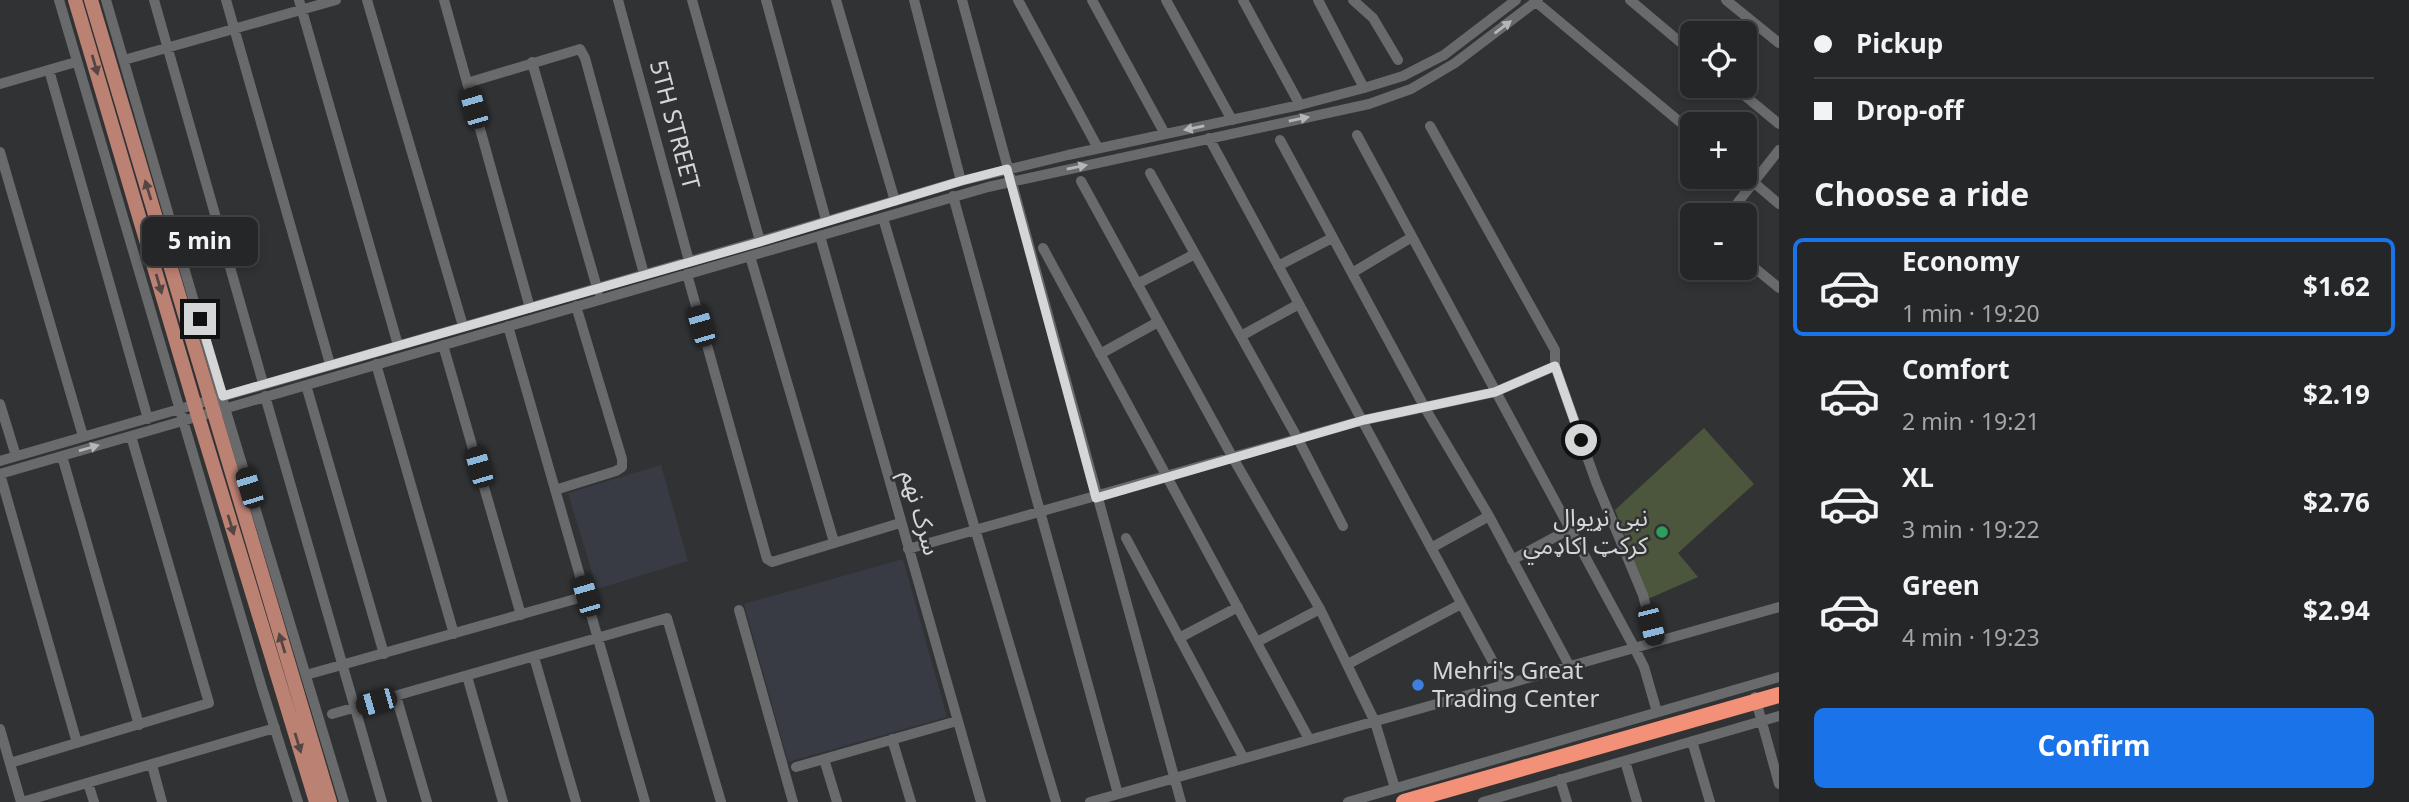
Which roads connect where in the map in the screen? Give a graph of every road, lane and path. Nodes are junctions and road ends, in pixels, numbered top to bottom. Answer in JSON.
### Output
{"nodes":[{"id":1,"x":59,"y":0,"type":"edge"},
{"id":2,"x":75,"y":0,"type":"edge"},
{"id":3,"x":91,"y":0,"type":"edge"},
{"id":4,"x":106,"y":0,"type":"edge"},
{"id":5,"x":154,"y":0,"type":"edge"},
{"id":6,"x":226,"y":0,"type":"edge"},
{"id":7,"x":336,"y":0,"type":"edge"},
{"id":8,"x":367,"y":0,"type":"edge"},
{"id":9,"x":444,"y":0,"type":"edge"},
{"id":10,"x":618,"y":0,"type":"edge"},
{"id":11,"x":692,"y":0,"type":"edge"},
{"id":12,"x":766,"y":0,"type":"edge"},
{"id":13,"x":836,"y":0,"type":"edge"},
{"id":14,"x":914,"y":0,"type":"edge"},
{"id":15,"x":962,"y":0,"type":"edge"},
{"id":16,"x":1018,"y":0,"type":"edge"},
{"id":17,"x":1092,"y":0,"type":"edge"},
{"id":18,"x":1166,"y":0,"type":"edge"},
{"id":19,"x":1243,"y":0,"type":"edge"},
{"id":20,"x":1318,"y":0,"type":"edge"},
{"id":21,"x":1353,"y":0,"type":"edge"},
{"id":22,"x":1516,"y":0,"type":"edge"},
{"id":23,"x":1630,"y":0,"type":"edge"},
{"id":24,"x":1726,"y":0,"type":"edge"},
{"id":25,"x":1537,"y":1,"type":"edge"},
{"id":26,"x":300,"y":5,"type":"edge"},
{"id":27,"x":235,"y":29,"type":"junction"},
{"id":28,"x":1680,"y":42,"type":"edge"},
{"id":29,"x":1779,"y":43,"type":"edge"},
{"id":30,"x":167,"y":48,"type":"junction"},
{"id":31,"x":124,"y":60,"type":"junction"},
{"id":32,"x":1398,"y":60,"type":"dead end"},
{"id":33,"x":76,"y":62,"type":"junction"},
{"id":34,"x":532,"y":62,"type":"junction"},
{"id":35,"x":49,"y":70,"type":"junction"},
{"id":36,"x":467,"y":83,"type":"junction"},
{"id":37,"x":0,"y":84,"type":"edge"},
{"id":38,"x":1364,"y":88,"type":"junction"},
{"id":39,"x":1748,"y":98,"type":"edge"},
{"id":40,"x":1300,"y":105,"type":"junction"},
{"id":41,"x":1231,"y":120,"type":"junction"},
{"id":42,"x":1680,"y":122,"type":"edge"},
{"id":43,"x":1779,"y":124,"type":"edge"},
{"id":44,"x":1430,"y":126,"type":"dead end"},
{"id":45,"x":1165,"y":134,"type":"junction"},
{"id":46,"x":1357,"y":135,"type":"dead end"},
{"id":47,"x":1209,"y":138,"type":"junction"},
{"id":48,"x":1280,"y":140,"type":"dead end"},
{"id":49,"x":1098,"y":148,"type":"junction"},
{"id":50,"x":1779,"y":150,"type":"edge"},
{"id":51,"x":0,"y":152,"type":"edge"},
{"id":52,"x":1007,"y":169,"type":"junction"},
{"id":53,"x":1757,"y":171,"type":"edge"},
{"id":54,"x":1150,"y":173,"type":"dead end"},
{"id":55,"x":961,"y":181,"type":"junction"},
{"id":56,"x":1010,"y":181,"type":"junction"},
{"id":57,"x":1081,"y":181,"type":"dead end"},
{"id":58,"x":1757,"y":186,"type":"edge"},
{"id":59,"x":953,"y":197,"type":"junction"},
{"id":60,"x":895,"y":201,"type":"junction"},
{"id":61,"x":1779,"y":204,"type":"edge"},
{"id":62,"x":883,"y":218,"type":"junction"},
{"id":63,"x":826,"y":220,"type":"junction"},
{"id":64,"x":820,"y":236,"type":"junction"},
{"id":65,"x":1412,"y":237,"type":"junction"},
{"id":66,"x":1332,"y":238,"type":"junction"},
{"id":67,"x":760,"y":242,"type":"junction"},
{"id":68,"x":1043,"y":248,"type":"dead end"},
{"id":69,"x":1195,"y":254,"type":"junction"},
{"id":70,"x":750,"y":256,"type":"junction"},
{"id":71,"x":689,"y":261,"type":"junction"},
{"id":72,"x":1278,"y":266,"type":"junction"},
{"id":73,"x":1757,"y":270,"type":"edge"},
{"id":74,"x":1352,"y":273,"type":"junction"},
{"id":75,"x":644,"y":274,"type":"junction"},
{"id":76,"x":687,"y":274,"type":"junction"},
{"id":77,"x":1137,"y":284,"type":"junction"},
{"id":78,"x":597,"y":287,"type":"junction"},
{"id":79,"x":1779,"y":288,"type":"edge"},
{"id":80,"x":600,"y":299,"type":"junction"},
{"id":81,"x":1299,"y":304,"type":"junction"},
{"id":82,"x":576,"y":306,"type":"junction"},
{"id":83,"x":530,"y":308,"type":"junction"},
{"id":84,"x":1158,"y":322,"type":"junction"},
{"id":85,"x":463,"y":326,"type":"junction"},
{"id":86,"x":508,"y":326,"type":"junction"},
{"id":87,"x":1241,"y":336,"type":"junction"},
{"id":88,"x":398,"y":345,"type":"junction"},
{"id":89,"x":443,"y":345,"type":"junction"},
{"id":90,"x":1100,"y":354,"type":"junction"},
{"id":91,"x":330,"y":364,"type":"junction"},
{"id":92,"x":376,"y":364,"type":"junction"},
{"id":93,"x":1555,"y":366,"type":"junction"},
{"id":94,"x":263,"y":383,"type":"junction"},
{"id":95,"x":306,"y":385,"type":"junction"},
{"id":96,"x":1495,"y":392,"type":"junction"},
{"id":97,"x":265,"y":396,"type":"junction"},
{"id":98,"x":0,"y":404,"type":"edge"},
{"id":99,"x":218,"y":404,"type":"junction"},
{"id":100,"x":1424,"y":408,"type":"junction"},
{"id":101,"x":189,"y":412,"type":"junction"},
{"id":102,"x":148,"y":419,"type":"junction"},
{"id":103,"x":1364,"y":420,"type":"junction"},
{"id":104,"x":83,"y":436,"type":"junction"},
{"id":105,"x":131,"y":436,"type":"junction"},
{"id":106,"x":1298,"y":439,"type":"junction"},
{"id":107,"x":16,"y":456,"type":"junction"},
{"id":108,"x":62,"y":456,"type":"junction"},
{"id":109,"x":1233,"y":458,"type":"junction"},
{"id":110,"x":0,"y":461,"type":"edge"},
{"id":111,"x":0,"y":474,"type":"edge"},
{"id":112,"x":1169,"y":477,"type":"junction"},
{"id":113,"x":555,"y":490,"type":"junction"},
{"id":114,"x":1096,"y":498,"type":"junction"},
{"id":115,"x":1041,"y":513,"type":"junction"},
{"id":116,"x":1489,"y":516,"type":"junction"},
{"id":117,"x":900,"y":523,"type":"junction"},
{"id":118,"x":1343,"y":526,"type":"dead end"},
{"id":119,"x":1570,"y":529,"type":"junction"},
{"id":120,"x":975,"y":531,"type":"junction"},
{"id":121,"x":1126,"y":538,"type":"dead end"},
{"id":122,"x":834,"y":542,"type":"junction"},
{"id":123,"x":1431,"y":548,"type":"junction"},
{"id":124,"x":908,"y":549,"type":"junction"},
{"id":125,"x":1512,"y":560,"type":"junction"},
{"id":126,"x":586,"y":596,"type":"junction"},
{"id":127,"x":1461,"y":604,"type":"junction"},
{"id":128,"x":1238,"y":607,"type":"junction"},
{"id":129,"x":1779,"y":607,"type":"edge"},
{"id":130,"x":1320,"y":608,"type":"junction"},
{"id":131,"x":739,"y":610,"type":"dead end"},
{"id":132,"x":522,"y":615,"type":"junction"},
{"id":133,"x":454,"y":634,"type":"junction"},
{"id":134,"x":597,"y":638,"type":"junction"},
{"id":135,"x":1179,"y":638,"type":"junction"},
{"id":136,"x":1257,"y":642,"type":"junction"},
{"id":137,"x":1655,"y":642,"type":"junction"},
{"id":138,"x":1634,"y":647,"type":"junction"},
{"id":139,"x":384,"y":654,"type":"junction"},
{"id":140,"x":534,"y":657,"type":"junction"},
{"id":141,"x":1348,"y":664,"type":"junction"},
{"id":142,"x":343,"y":666,"type":"junction"},
{"id":143,"x":1569,"y":666,"type":"junction"},
{"id":144,"x":306,"y":675,"type":"junction"},
{"id":145,"x":467,"y":676,"type":"junction"},
{"id":146,"x":1779,"y":677,"type":"edge"},
{"id":147,"x":1505,"y":684,"type":"junction"},
{"id":148,"x":1752,"y":684,"type":"junction"},
{"id":149,"x":1779,"y":695,"type":"edge"},
{"id":150,"x":396,"y":696,"type":"junction"},
{"id":151,"x":1779,"y":705,"type":"edge"},
{"id":152,"x":356,"y":707,"type":"junction"},
{"id":153,"x":1758,"y":711,"type":"junction"},
{"id":154,"x":1657,"y":712,"type":"junction"},
{"id":155,"x":332,"y":713,"type":"dead end"},
{"id":156,"x":1779,"y":716,"type":"edge"},
{"id":157,"x":957,"y":721,"type":"junction"},
{"id":158,"x":1375,"y":722,"type":"junction"},
{"id":159,"x":139,"y":725,"type":"junction"},
{"id":160,"x":275,"y":728,"type":"junction"},
{"id":161,"x":0,"y":729,"type":"edge"},
{"id":162,"x":892,"y":739,"type":"junction"},
{"id":163,"x":1310,"y":739,"type":"junction"},
{"id":164,"x":1692,"y":741,"type":"junction"},
{"id":165,"x":77,"y":743,"type":"junction"},
{"id":166,"x":1243,"y":757,"type":"junction"},
{"id":167,"x":824,"y":759,"type":"junction"},
{"id":168,"x":1625,"y":761,"type":"junction"},
{"id":169,"x":10,"y":763,"type":"junction"},
{"id":170,"x":152,"y":765,"type":"junction"},
{"id":171,"x":796,"y":767,"type":"dead end"},
{"id":172,"x":1174,"y":778,"type":"junction"},
{"id":173,"x":1560,"y":779,"type":"junction"},
{"id":174,"x":88,"y":783,"type":"junction"},
{"id":175,"x":1779,"y":784,"type":"edge"},
{"id":176,"x":1118,"y":794,"type":"junction"},
{"id":177,"x":1400,"y":795,"type":"edge"},
{"id":178,"x":21,"y":802,"type":"edge"},
{"id":179,"x":94,"y":802,"type":"edge"},
{"id":180,"x":162,"y":802,"type":"edge"},
{"id":181,"x":298,"y":802,"type":"edge"},
{"id":182,"x":316,"y":802,"type":"edge"},
{"id":183,"x":330,"y":802,"type":"edge"},
{"id":184,"x":344,"y":802,"type":"edge"},
{"id":185,"x":382,"y":802,"type":"edge"},
{"id":186,"x":427,"y":802,"type":"edge"},
{"id":187,"x":503,"y":802,"type":"edge"},
{"id":188,"x":576,"y":802,"type":"edge"},
{"id":189,"x":645,"y":802,"type":"edge"},
{"id":190,"x":721,"y":802,"type":"edge"},
{"id":191,"x":793,"y":802,"type":"edge"},
{"id":192,"x":837,"y":802,"type":"edge"},
{"id":193,"x":911,"y":802,"type":"edge"},
{"id":194,"x":981,"y":802,"type":"edge"},
{"id":195,"x":1056,"y":802,"type":"edge"},
{"id":196,"x":1090,"y":802,"type":"edge"},
{"id":197,"x":1181,"y":802,"type":"edge"},
{"id":198,"x":1348,"y":802,"type":"edge"},
{"id":199,"x":1441,"y":802,"type":"edge"},
{"id":200,"x":1487,"y":802,"type":"edge"},
{"id":201,"x":1567,"y":802,"type":"edge"},
{"id":202,"x":1637,"y":802,"type":"edge"},
{"id":203,"x":1710,"y":802,"type":"edge"}],
"edges":[{"from":1,"to":33,"type":"street"},
{"from":2,"to":101,"type":"main road","one_way":true},
{"from":99,"to":3,"type":"main road","one_way":true},
{"from":4,"to":31,"type":"street"},
{"from":5,"to":30,"type":"street"},
{"from":6,"to":27,"type":"street"},
{"from":7,"to":26,"type":"street"},
{"from":8,"to":85,"type":"street"},
{"from":9,"to":36,"type":"street"},
{"from":10,"to":71,"type":"street","name":"5TH STREET"},
{"from":11,"to":67,"type":"street"},
{"from":12,"to":63,"type":"street"},
{"from":13,"to":60,"type":"street"},
{"from":14,"to":55,"type":"street"},
{"from":15,"to":52,"type":"street"},
{"from":16,"to":49,"type":"street"},
{"from":17,"to":45,"type":"street"},
{"from":18,"to":41,"type":"street"},
{"from":19,"to":40,"type":"street"},
{"from":20,"to":38,"type":"street"},
{"from":21,"to":32,"type":"street"},
{"from":22,"to":38,"type":"street"},
{"from":23,"to":28,"type":"street"},
{"from":24,"to":29,"type":"street"},
{"from":25,"to":42,"type":"street"},
{"from":47,"to":25,"type":"street","one_way":true},
{"from":26,"to":27,"type":"street"},
{"from":26,"to":88,"type":"street"},
{"from":27,"to":30,"type":"street"},
{"from":27,"to":91,"type":"street"},
{"from":30,"to":31,"type":"street"},
{"from":30,"to":94,"type":"street"},
{"from":31,"to":99,"type":"street"},
{"from":33,"to":35,"type":"street"},
{"from":33,"to":101,"type":"street"},
{"from":34,"to":36,"type":"street"},
{"from":34,"to":75,"type":"street"},
{"from":34,"to":78,"type":"street"},
{"from":35,"to":37,"type":"street"},
{"from":35,"to":102,"type":"street"},
{"from":36,"to":83,"type":"street"},
{"from":38,"to":40,"type":"street"},
{"from":39,"to":43,"type":"street"},
{"from":40,"to":41,"type":"street"},
{"from":41,"to":45,"type":"street","one_way":true},
{"from":44,"to":93,"type":"street"},
{"from":45,"to":49,"type":"street"},
{"from":46,"to":65,"type":"street"},
{"from":56,"to":47,"type":"street","one_way":true},
{"from":47,"to":72,"type":"street"},
{"from":48,"to":66,"type":"street"},
{"from":49,"to":52,"type":"street"},
{"from":50,"to":53,"type":"street"},
{"from":51,"to":104,"type":"street"},
{"from":52,"to":55,"type":"street"},
{"from":52,"to":56,"type":"street"},
{"from":54,"to":69,"type":"street"},
{"from":55,"to":60,"type":"street"},
{"from":56,"to":59,"type":"street"},
{"from":56,"to":114,"type":"street"},
{"from":57,"to":77,"type":"street"},
{"from":58,"to":61,"type":"street"},
{"from":59,"to":62,"type":"street"},
{"from":59,"to":115,"type":"street"},
{"from":60,"to":63,"type":"street"},
{"from":62,"to":64,"type":"street"},
{"from":62,"to":120,"type":"street"},
{"from":63,"to":67,"type":"street"},
{"from":64,"to":70,"type":"street"},
{"from":64,"to":117,"type":"street","name":"سرک نهم"},
{"from":65,"to":74,"type":"street"},
{"from":65,"to":96,"type":"street"},
{"from":66,"to":72,"type":"street"},
{"from":66,"to":74,"type":"street"},
{"from":67,"to":71,"type":"street"},
{"from":68,"to":90,"type":"street"},
{"from":69,"to":77,"type":"street"},
{"from":69,"to":87,"type":"street"},
{"from":70,"to":76,"type":"street"},
{"from":70,"to":122,"type":"street"},
{"from":71,"to":75,"type":"street"},
{"from":72,"to":81,"type":"street"},
{"from":73,"to":79,"type":"street"},
{"from":74,"to":100,"type":"street"},
{"from":75,"to":78,"type":"street"},
{"from":76,"to":80,"type":"street"},
{"from":76,"to":122,"type":"street"},
{"from":77,"to":84,"type":"street"},
{"from":78,"to":80,"type":"street"},
{"from":78,"to":83,"type":"street"},
{"from":80,"to":82,"type":"street"},
{"from":81,"to":87,"type":"street"},
{"from":81,"to":103,"type":"street"},
{"from":82,"to":86,"type":"street"},
{"from":82,"to":113,"type":"street"},
{"from":83,"to":85,"type":"street"},
{"from":84,"to":90,"type":"street"},
{"from":84,"to":109,"type":"street"},
{"from":85,"to":88,"type":"street"},
{"from":86,"to":89,"type":"street"},
{"from":86,"to":113,"type":"street"},
{"from":87,"to":106,"type":"street"},
{"from":88,"to":91,"type":"street"},
{"from":89,"to":92,"type":"street"},
{"from":89,"to":132,"type":"street"},
{"from":90,"to":112,"type":"street"},
{"from":91,"to":94,"type":"street"},
{"from":92,"to":95,"type":"street"},
{"from":92,"to":133,"type":"street"},
{"from":93,"to":96,"type":"street"},
{"from":93,"to":137,"type":"street"},
{"from":94,"to":99,"type":"street"},
{"from":95,"to":97,"type":"street"},
{"from":95,"to":139,"type":"street"},
{"from":96,"to":100,"type":"street"},
{"from":96,"to":119,"type":"street"},
{"from":97,"to":99,"type":"street"},
{"from":97,"to":142,"type":"street"},
{"from":98,"to":107,"type":"street"},
{"from":99,"to":101,"type":"street"},
{"from":99,"to":144,"type":"street"},
{"from":183,"to":99,"type":"main road","one_way":true},
{"from":100,"to":103,"type":"street"},
{"from":100,"to":116,"type":"street"},
{"from":101,"to":102,"type":"street"},
{"from":101,"to":105,"type":"street"},
{"from":101,"to":160,"type":"street"},
{"from":101,"to":182,"type":"main road","one_way":true},
{"from":102,"to":104,"type":"street"},
{"from":103,"to":106,"type":"street"},
{"from":103,"to":123,"type":"street"},
{"from":104,"to":107,"type":"street"},
{"from":108,"to":105,"type":"street","one_way":true},
{"from":105,"to":159,"type":"street"},
{"from":106,"to":109,"type":"street"},
{"from":106,"to":118,"type":"street"},
{"from":107,"to":110,"type":"street"},
{"from":108,"to":111,"type":"street"},
{"from":108,"to":159,"type":"street"},
{"from":109,"to":112,"type":"street"},
{"from":109,"to":130,"type":"street"},
{"from":111,"to":165,"type":"street"},
{"from":112,"to":114,"type":"street"},
{"from":112,"to":128,"type":"street"},
{"from":113,"to":126,"type":"street"},
{"from":114,"to":115,"type":"street"},
{"from":114,"to":172,"type":"street"},
{"from":115,"to":120,"type":"street"},
{"from":115,"to":176,"type":"street"},
{"from":116,"to":123,"type":"street"},
{"from":116,"to":125,"type":"street"},
{"from":117,"to":122,"type":"street"},
{"from":117,"to":124,"type":"street","name":"سرک نهم"},
{"from":119,"to":125,"type":"street"},
{"from":119,"to":138,"type":"street"},
{"from":120,"to":124,"type":"street"},
{"from":120,"to":195,"type":"street"},
{"from":121,"to":135,"type":"street"},
{"from":123,"to":127,"type":"street"},
{"from":124,"to":157,"type":"street","name":"سرک نهم"},
{"from":125,"to":143,"type":"street"},
{"from":126,"to":132,"type":"street"},
{"from":126,"to":134,"type":"street"},
{"from":127,"to":141,"type":"street"},
{"from":127,"to":147,"type":"street"},
{"from":128,"to":135,"type":"street"},
{"from":128,"to":136,"type":"street"},
{"from":129,"to":137,"type":"street"},
{"from":130,"to":136,"type":"street"},
{"from":130,"to":141,"type":"street"},
{"from":131,"to":191,"type":"street"},
{"from":132,"to":133,"type":"street"},
{"from":133,"to":139,"type":"street"},
{"from":134,"to":140,"type":"street"},
{"from":134,"to":189,"type":"street"},
{"from":134,"to":190,"type":"street"},
{"from":135,"to":166,"type":"street"},
{"from":136,"to":163,"type":"street"},
{"from":137,"to":138,"type":"street"},
{"from":138,"to":143,"type":"street"},
{"from":138,"to":154,"type":"street"},
{"from":139,"to":142,"type":"street"},
{"from":140,"to":145,"type":"street"},
{"from":140,"to":188,"type":"street"},
{"from":141,"to":158,"type":"street"},
{"from":142,"to":144,"type":"street"},
{"from":142,"to":152,"type":"street"},
{"from":143,"to":147,"type":"street"},
{"from":144,"to":184,"type":"street"},
{"from":145,"to":150,"type":"street"},
{"from":145,"to":187,"type":"street"},
{"from":146,"to":148,"type":"street"},
{"from":147,"to":158,"type":"street"},
{"from":148,"to":153,"type":"street"},
{"from":148,"to":154,"type":"street"},
{"from":149,"to":153,"type":"highway"},
{"from":150,"to":152,"type":"street"},
{"from":150,"to":186,"type":"street"},
{"from":151,"to":153,"type":"highway"},
{"from":152,"to":155,"type":"street"},
{"from":152,"to":185,"type":"street"},
{"from":153,"to":156,"type":"street"},
{"from":153,"to":164,"type":"street"},
{"from":153,"to":175,"type":"street"},
{"from":153,"to":177,"type":"highway"},
{"from":153,"to":199,"type":"highway"},
{"from":154,"to":177,"type":"street"},
{"from":157,"to":162,"type":"street"},
{"from":157,"to":194,"type":"street","name":"سرک نهم"},
{"from":158,"to":163,"type":"street"},
{"from":158,"to":177,"type":"street"},
{"from":159,"to":165,"type":"street"},
{"from":160,"to":170,"type":"street"},
{"from":160,"to":181,"type":"street"},
{"from":161,"to":169,"type":"street"},
{"from":162,"to":167,"type":"street"},
{"from":162,"to":193,"type":"street"},
{"from":163,"to":166,"type":"street"},
{"from":164,"to":168,"type":"street"},
{"from":164,"to":203,"type":"street"},
{"from":165,"to":169,"type":"street"},
{"from":166,"to":172,"type":"street"},
{"from":167,"to":171,"type":"street"},
{"from":167,"to":192,"type":"street"},
{"from":168,"to":173,"type":"street"},
{"from":168,"to":202,"type":"street"},
{"from":169,"to":178,"type":"street"},
{"from":170,"to":174,"type":"street"},
{"from":170,"to":180,"type":"street"},
{"from":172,"to":176,"type":"street"},
{"from":172,"to":197,"type":"street"},
{"from":173,"to":200,"type":"street"},
{"from":173,"to":201,"type":"street"},
{"from":174,"to":178,"type":"street"},
{"from":174,"to":179,"type":"street"},
{"from":176,"to":196,"type":"street"},
{"from":177,"to":198,"type":"street"}]}
